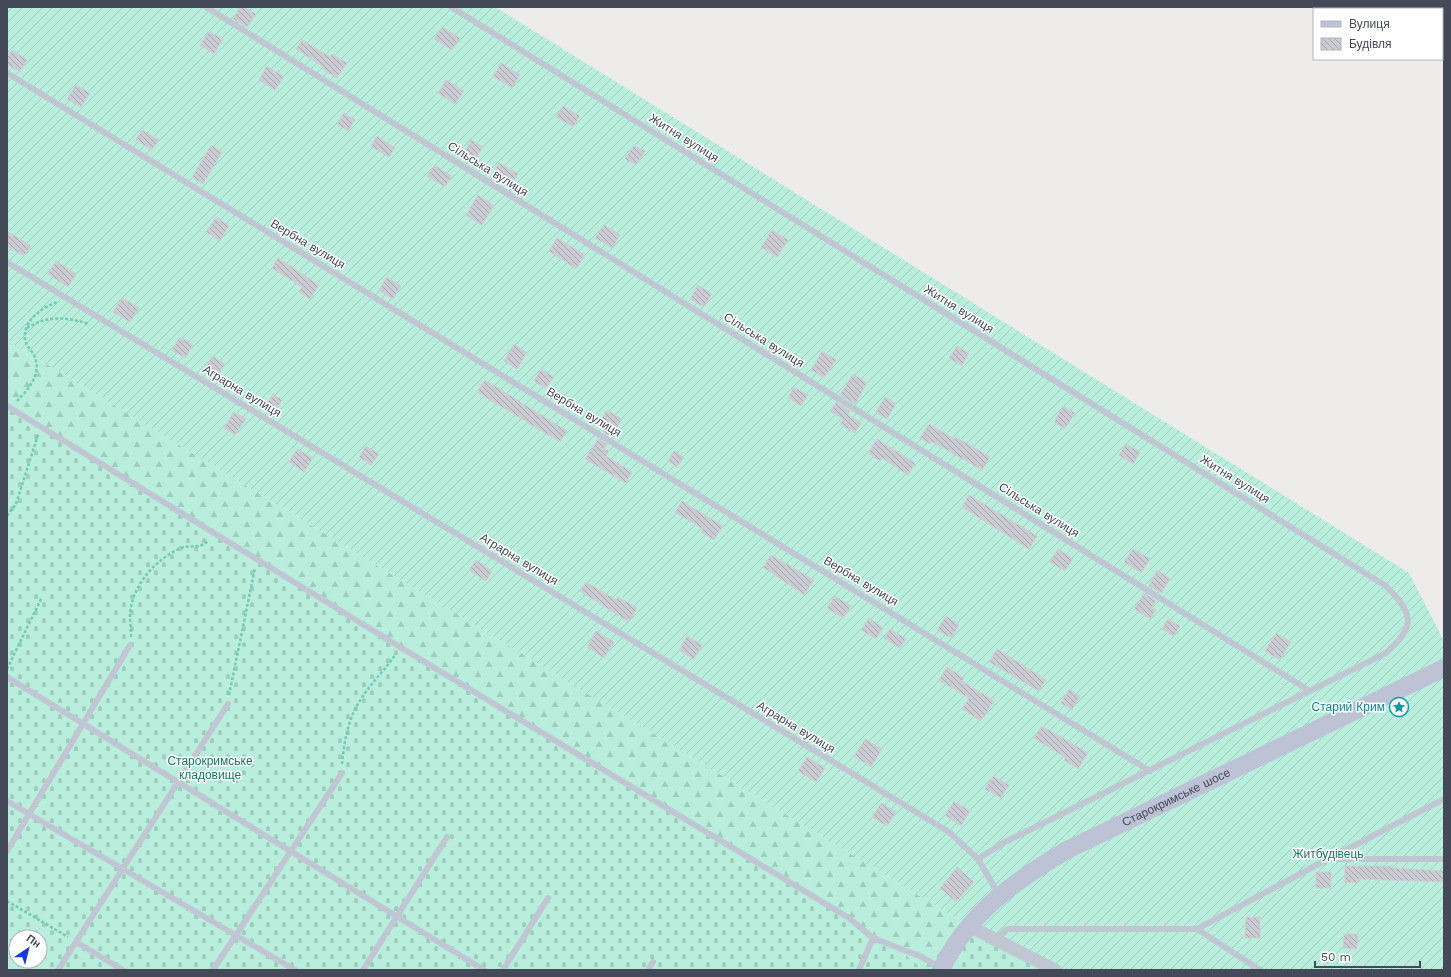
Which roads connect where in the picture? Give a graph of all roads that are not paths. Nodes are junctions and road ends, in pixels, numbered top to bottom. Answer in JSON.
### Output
{"nodes":[{"id":1,"x":206,"y":7,"type":"edge"},
{"id":2,"x":451,"y":7,"type":"edge"},
{"id":3,"x":7,"y":73,"type":"edge"},
{"id":4,"x":7,"y":262,"type":"edge"},
{"id":5,"x":8,"y":407,"type":"edge"},
{"id":6,"x":130,"y":645,"type":"road end"},
{"id":7,"x":1444,"y":668,"type":"edge"},
{"id":8,"x":7,"y":677,"type":"edge"},
{"id":9,"x":1310,"y":691,"type":"junction"},
{"id":10,"x":228,"y":704,"type":"road end"},
{"id":11,"x":84,"y":723,"type":"junction"},
{"id":12,"x":1150,"y":771,"type":"junction"},
{"id":13,"x":342,"y":773,"type":"road end"},
{"id":14,"x":178,"y":781,"type":"junction"},
{"id":15,"x":1444,"y":800,"type":"edge"},
{"id":16,"x":7,"y":801,"type":"edge"},
{"id":17,"x":29,"y":814,"type":"junction"},
{"id":18,"x":447,"y":837,"type":"dead end"},
{"id":19,"x":7,"y":851,"type":"edge"},
{"id":20,"x":290,"y":851,"type":"junction"},
{"id":21,"x":978,"y":859,"type":"junction"},
{"id":22,"x":1328,"y":859,"type":"junction"},
{"id":23,"x":1444,"y":859,"type":"edge"},
{"id":24,"x":123,"y":869,"type":"junction"},
{"id":25,"x":999,"y":895,"type":"junction"},
{"id":26,"x":548,"y":898,"type":"dead end"},
{"id":27,"x":397,"y":916,"type":"junction"},
{"id":28,"x":969,"y":926,"type":"junction"},
{"id":29,"x":1197,"y":929,"type":"junction"},
{"id":30,"x":236,"y":935,"type":"junction"},
{"id":31,"x":873,"y":938,"type":"junction"},
{"id":32,"x":995,"y":939,"type":"junction"},
{"id":33,"x":76,"y":942,"type":"junction"},
{"id":34,"x":653,"y":962,"type":"dead end"},
{"id":35,"x":941,"y":969,"type":"edge"},
{"id":36,"x":58,"y":970,"type":"edge"},
{"id":37,"x":123,"y":970,"type":"edge"},
{"id":38,"x":213,"y":970,"type":"edge"},
{"id":39,"x":295,"y":970,"type":"edge"},
{"id":40,"x":363,"y":970,"type":"edge"},
{"id":41,"x":484,"y":970,"type":"edge"},
{"id":42,"x":503,"y":970,"type":"edge"},
{"id":43,"x":648,"y":970,"type":"edge"},
{"id":44,"x":859,"y":970,"type":"edge"},
{"id":45,"x":1055,"y":970,"type":"edge"},
{"id":46,"x":1260,"y":970,"type":"edge"}],
"edges":[{"from":1,"to":9,"type":"lane","name":"Сільська вулиця"},
{"from":2,"to":9,"type":"lane","name":"Житня вулиця"},
{"from":3,"to":12,"type":"lane","name":"Вербна вулиця"},
{"from":4,"to":21,"type":"lane","name":"Аграрна вулиця"},
{"from":5,"to":31,"type":"lane"},
{"from":6,"to":11,"type":"lane"},
{"from":7,"to":25,"type":"street","name":"Старокримське шосе"},
{"from":8,"to":11,"type":"lane"},
{"from":9,"to":12,"type":"lane","name":"Житня вулиця"},
{"from":10,"to":14,"type":"lane"},
{"from":11,"to":14,"type":"lane"},
{"from":11,"to":17,"type":"lane"},
{"from":12,"to":21,"type":"lane","name":"Житня вулиця"},
{"from":13,"to":20,"type":"lane"},
{"from":14,"to":20,"type":"lane"},
{"from":14,"to":24,"type":"lane"},
{"from":15,"to":22,"type":"lane"},
{"from":16,"to":17,"type":"lane"},
{"from":17,"to":19,"type":"lane"},
{"from":17,"to":24,"type":"lane"},
{"from":18,"to":27,"type":"lane"},
{"from":20,"to":27,"type":"lane"},
{"from":20,"to":30,"type":"lane"},
{"from":21,"to":25,"type":"lane","name":"Аграрна вулиця"},
{"from":22,"to":23,"type":"lane"},
{"from":22,"to":29,"type":"lane"},
{"from":24,"to":30,"type":"lane"},
{"from":24,"to":33,"type":"lane"},
{"from":25,"to":28,"type":"street","name":"Старокримське шосе"},
{"from":26,"to":42,"type":"lane"},
{"from":27,"to":40,"type":"lane"},
{"from":27,"to":41,"type":"lane"},
{"from":28,"to":32,"type":"street"},
{"from":28,"to":35,"type":"street","name":"Старокримське шосе"},
{"from":29,"to":32,"type":"lane"},
{"from":29,"to":46,"type":"lane"},
{"from":30,"to":38,"type":"lane"},
{"from":30,"to":39,"type":"lane"},
{"from":31,"to":35,"type":"lane"},
{"from":31,"to":44,"type":"lane"},
{"from":32,"to":45,"type":"street"},
{"from":33,"to":36,"type":"lane"},
{"from":33,"to":37,"type":"lane"},
{"from":34,"to":43,"type":"lane"}]}
